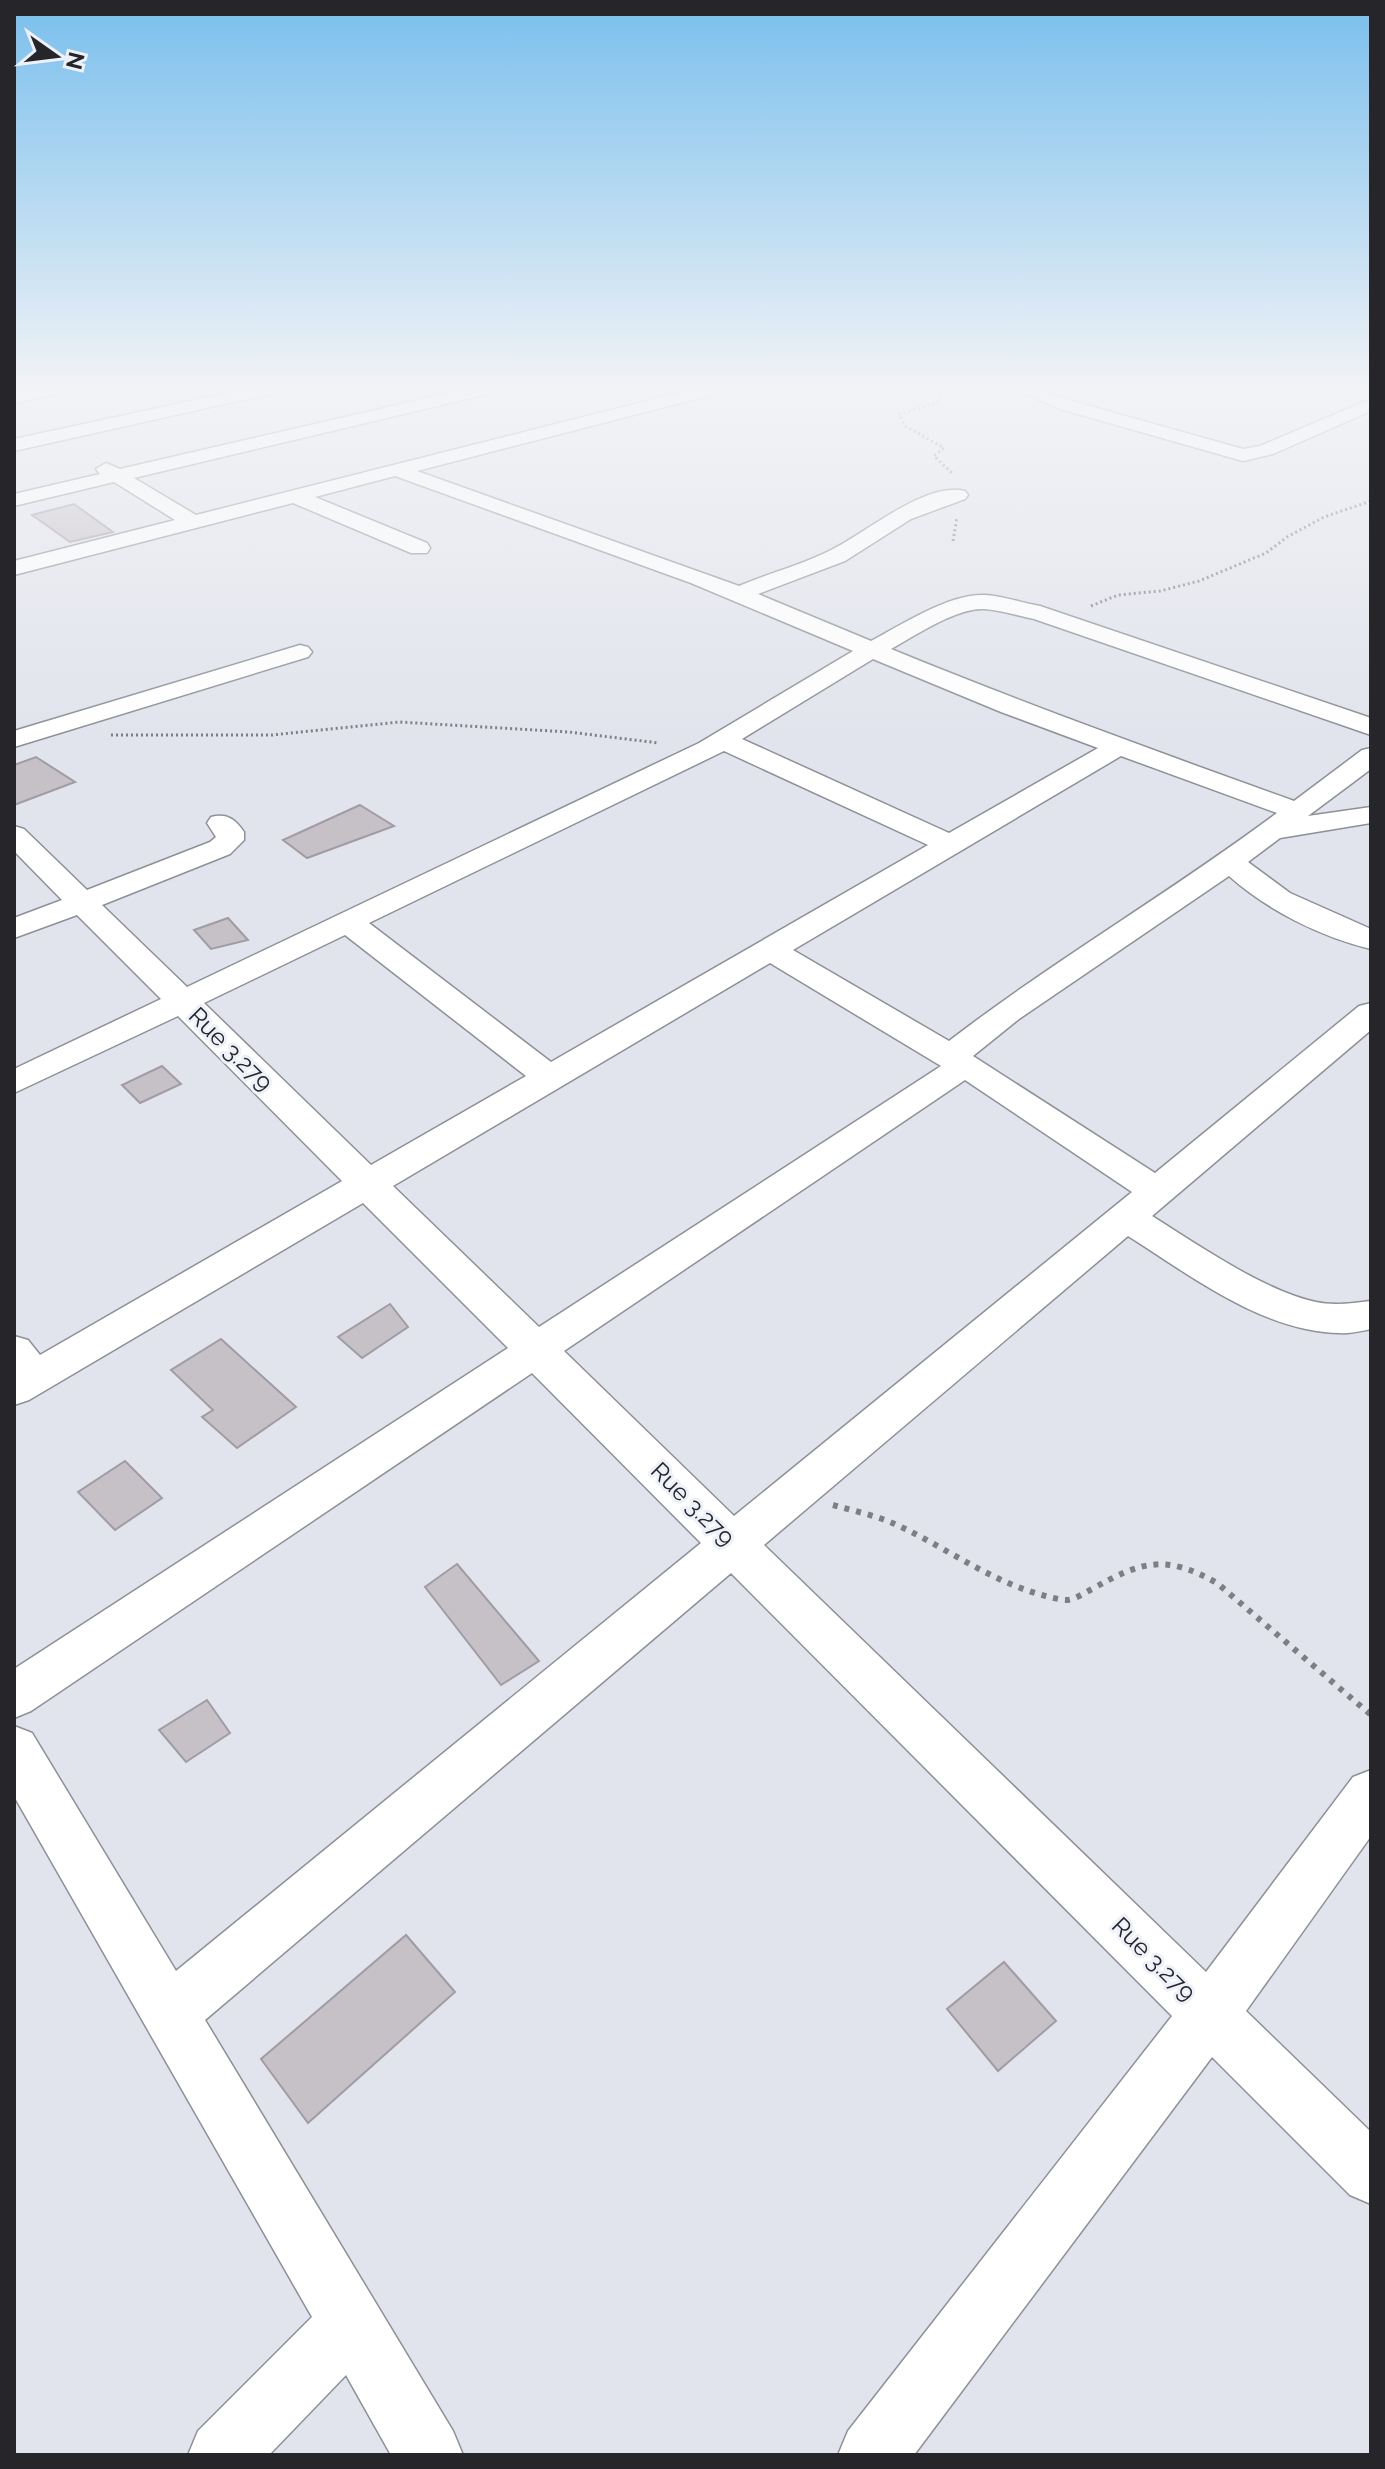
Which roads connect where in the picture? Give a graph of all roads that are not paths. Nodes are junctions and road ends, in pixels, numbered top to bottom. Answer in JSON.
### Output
{"nodes":[{"id":1,"x":162,"y":503,"type":"edge"},
{"id":2,"x":266,"y":503,"type":"edge"},
{"id":3,"x":312,"y":503,"type":"edge"},
{"id":4,"x":487,"y":503,"type":"edge"},
{"id":5,"x":931,"y":503,"type":"edge"},
{"id":6,"x":192,"y":522,"type":"junction"},
{"id":7,"x":419,"y":548,"type":"dead end"},
{"id":8,"x":14,"y":568,"type":"edge"},
{"id":9,"x":739,"y":595,"type":"junction"},
{"id":10,"x":871,"y":650,"type":"junction"},
{"id":11,"x":300,"y":652,"type":"dead end"},
{"id":12,"x":1371,"y":727,"type":"edge"},
{"id":13,"x":14,"y":739,"type":"edge"},
{"id":14,"x":716,"y":745,"type":"junction"},
{"id":15,"x":1122,"y":745,"type":"junction"},
{"id":16,"x":1371,"y":756,"type":"edge"},
{"id":17,"x":1297,"y":811,"type":"junction"},
{"id":18,"x":1371,"y":815,"type":"edge"},
{"id":19,"x":221,"y":823,"type":"dead end"},
{"id":20,"x":1272,"y":830,"type":"junction"},
{"id":21,"x":14,"y":835,"type":"edge"},
{"id":22,"x":951,"y":845,"type":"junction"},
{"id":23,"x":1230,"y":862,"type":"junction"},
{"id":24,"x":81,"y":901,"type":"junction"},
{"id":25,"x":348,"y":922,"type":"junction"},
{"id":26,"x":14,"y":929,"type":"edge"},
{"id":27,"x":1371,"y":940,"type":"edge"},
{"id":28,"x":770,"y":950,"type":"junction"},
{"id":29,"x":184,"y":1002,"type":"junction"},
{"id":30,"x":1371,"y":1013,"type":"edge"},
{"id":31,"x":958,"y":1060,"type":"junction"},
{"id":32,"x":550,"y":1078,"type":"junction"},
{"id":33,"x":14,"y":1082,"type":"edge"},
{"id":34,"x":368,"y":1184,"type":"junction"},
{"id":35,"x":1141,"y":1204,"type":"junction"},
{"id":36,"x":1371,"y":1315,"type":"edge"},
{"id":37,"x":537,"y":1351,"type":"junction"},
{"id":38,"x":21,"y":1372,"type":"edge"},
{"id":39,"x":733,"y":1544,"type":"junction"},
{"id":40,"x":14,"y":1696,"type":"edge"},
{"id":41,"x":14,"y":1749,"type":"edge"},
{"id":42,"x":1371,"y":1794,"type":"edge"},
{"id":43,"x":169,"y":2013,"type":"junction"},
{"id":44,"x":1209,"y":2014,"type":"junction"},
{"id":45,"x":1371,"y":2174,"type":"edge"},
{"id":46,"x":351,"y":2323,"type":"junction"},
{"id":47,"x":222,"y":2455,"type":"edge"},
{"id":48,"x":429,"y":2455,"type":"edge"},
{"id":49,"x":872,"y":2455,"type":"edge"}],
"edges":[{"from":1,"to":6,"type":"street"},
{"from":2,"to":6,"type":"street"},
{"from":3,"to":7,"type":"street"},
{"from":4,"to":9,"type":"street"},
{"from":5,"to":9,"type":"street"},
{"from":6,"to":8,"type":"street"},
{"from":9,"to":10,"type":"street"},
{"from":10,"to":12,"type":"street"},
{"from":10,"to":14,"type":"street"},
{"from":10,"to":15,"type":"street"},
{"from":11,"to":13,"type":"street"},
{"from":14,"to":22,"type":"street"},
{"from":14,"to":25,"type":"street"},
{"from":15,"to":17,"type":"street"},
{"from":15,"to":22,"type":"street"},
{"from":16,"to":17,"type":"street"},
{"from":17,"to":20,"type":"street"},
{"from":18,"to":20,"type":"street"},
{"from":19,"to":24,"type":"street"},
{"from":20,"to":23,"type":"street"},
{"from":21,"to":24,"type":"street","name":"Rue 3.279"},
{"from":22,"to":28,"type":"street"},
{"from":23,"to":27,"type":"street"},
{"from":23,"to":31,"type":"street"},
{"from":24,"to":26,"type":"street"},
{"from":24,"to":29,"type":"street","name":"Rue 3.279"},
{"from":25,"to":29,"type":"street"},
{"from":25,"to":32,"type":"street"},
{"from":28,"to":31,"type":"street"},
{"from":28,"to":32,"type":"street"},
{"from":29,"to":33,"type":"street"},
{"from":29,"to":34,"type":"street","name":"Rue 3.279"},
{"from":30,"to":35,"type":"street"},
{"from":31,"to":35,"type":"street"},
{"from":31,"to":37,"type":"street"},
{"from":32,"to":34,"type":"street"},
{"from":34,"to":37,"type":"street","name":"Rue 3.279"},
{"from":34,"to":38,"type":"street"},
{"from":35,"to":36,"type":"street"},
{"from":35,"to":39,"type":"street"},
{"from":37,"to":39,"type":"street","name":"Rue 3.279"},
{"from":37,"to":40,"type":"street"},
{"from":39,"to":43,"type":"street"},
{"from":39,"to":44,"type":"street","name":"Rue 3.279"},
{"from":41,"to":43,"type":"street"},
{"from":42,"to":44,"type":"street"},
{"from":43,"to":46,"type":"street"},
{"from":44,"to":45,"type":"street","name":"Rue 3.279"},
{"from":44,"to":49,"type":"street"},
{"from":46,"to":47,"type":"street"},
{"from":46,"to":48,"type":"street"}]}
